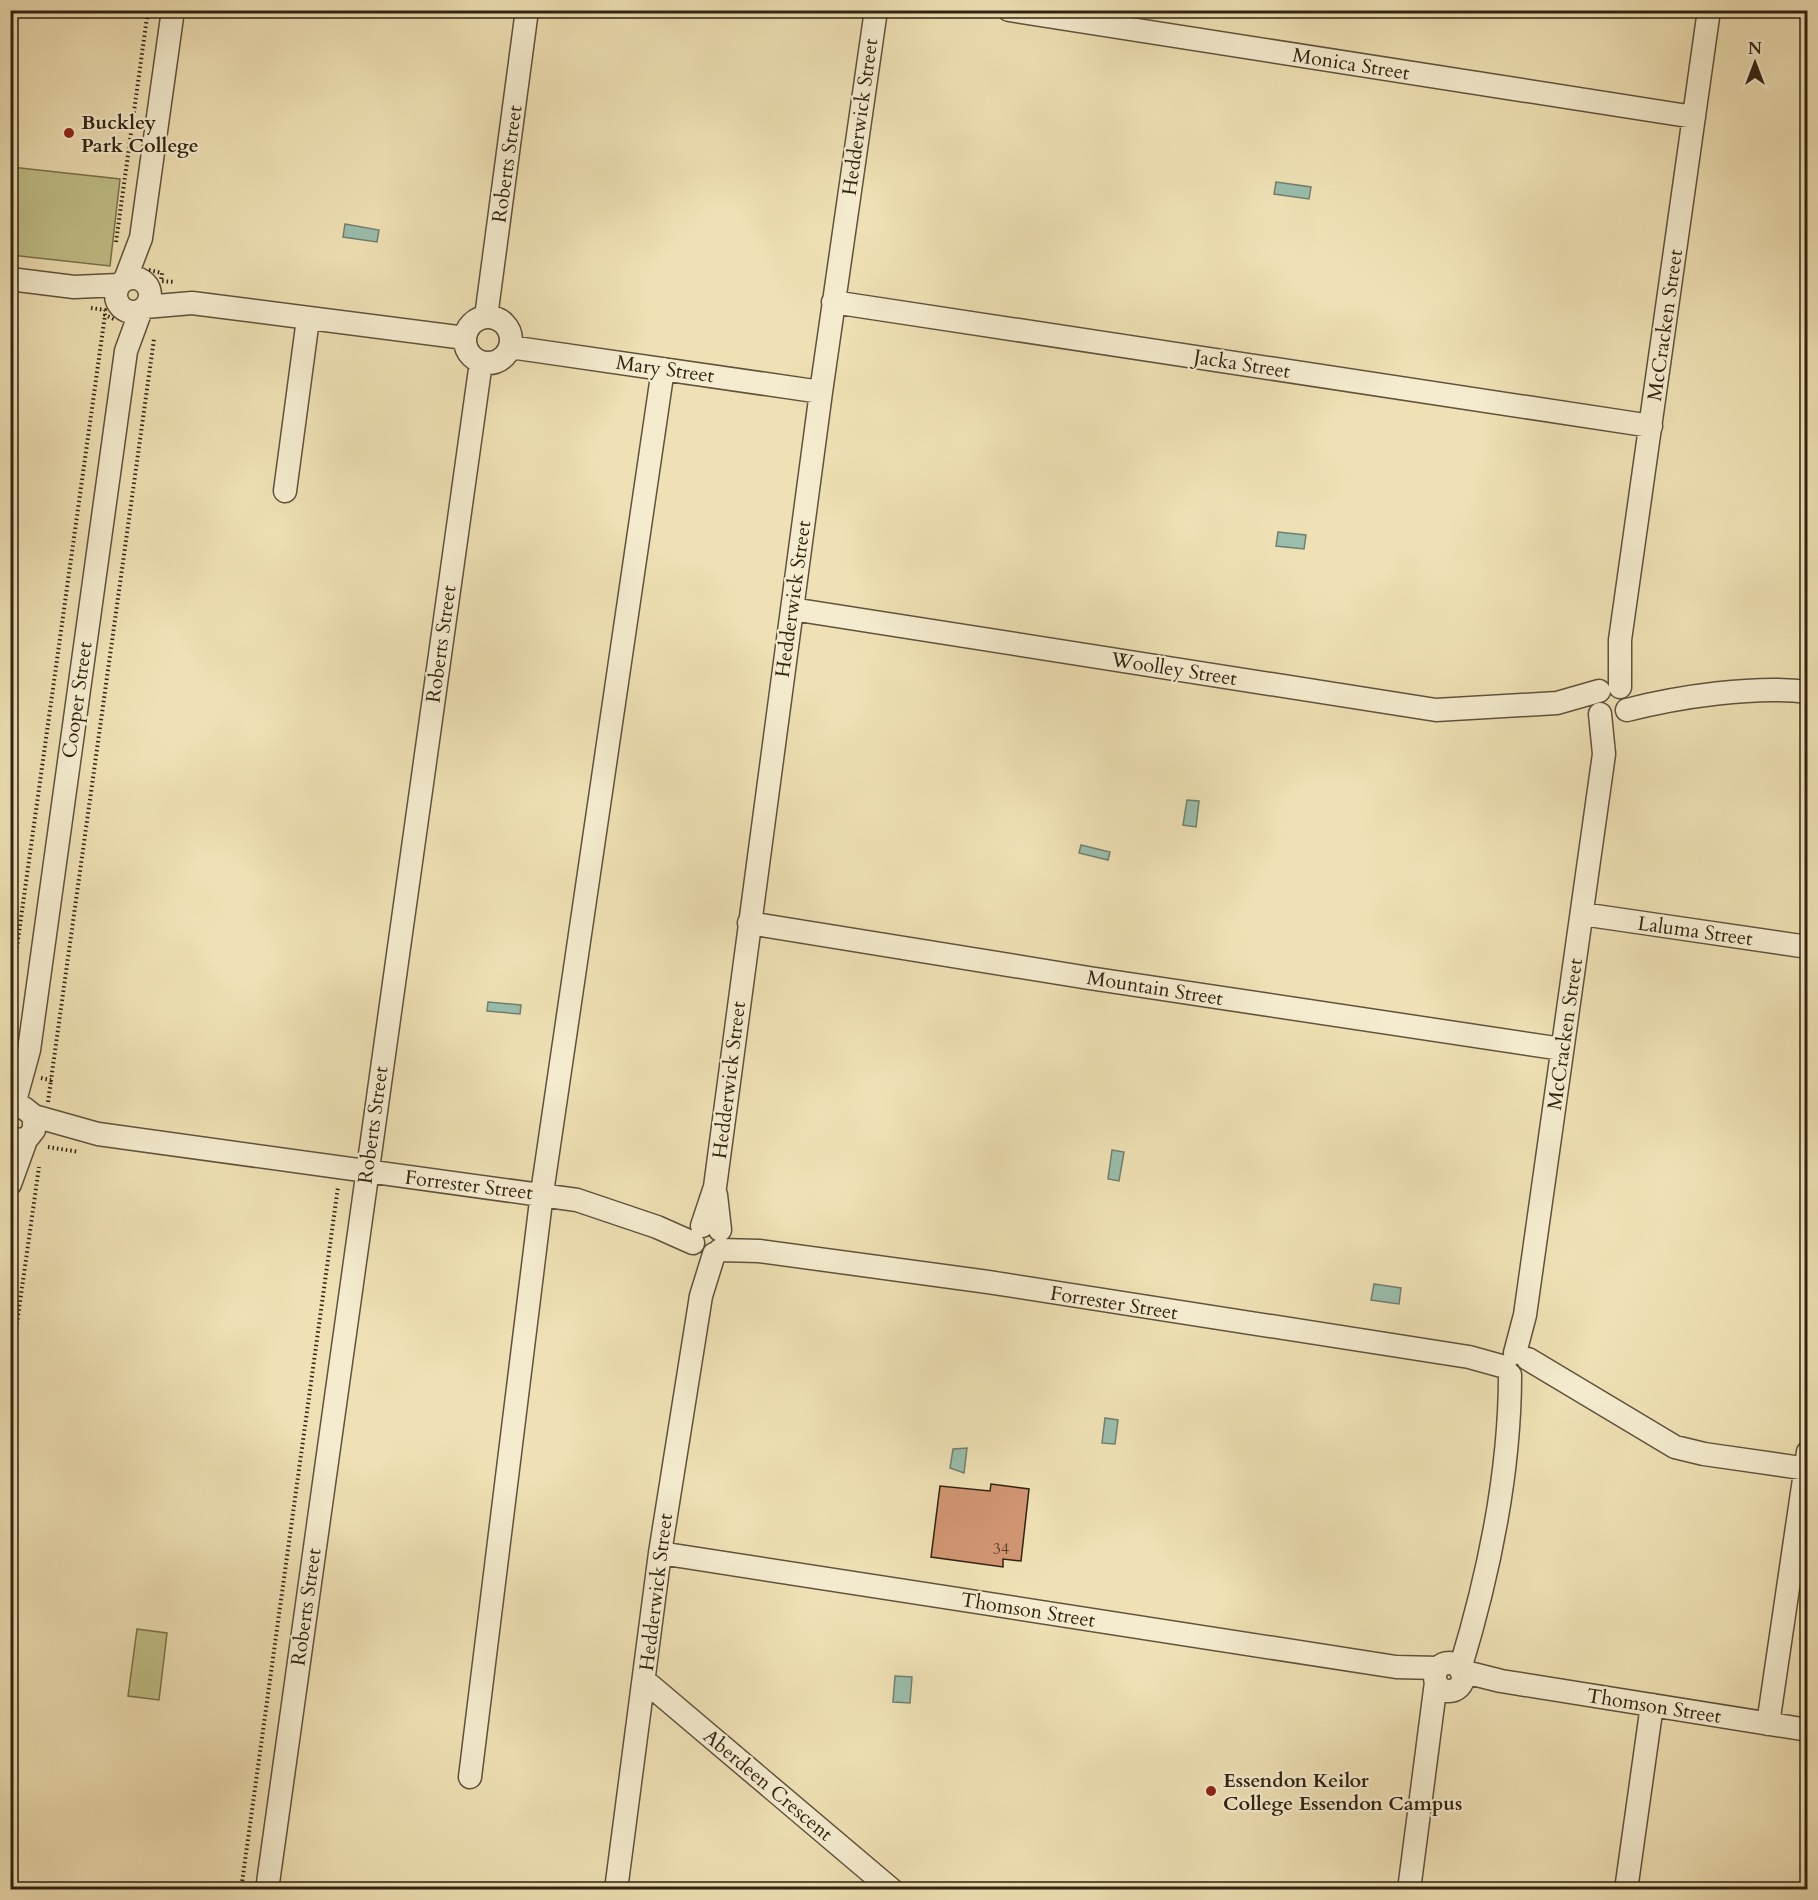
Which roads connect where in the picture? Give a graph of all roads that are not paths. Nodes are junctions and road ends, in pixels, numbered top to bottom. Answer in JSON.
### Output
{"nodes":[{"id":1,"x":173,"y":10,"type":"edge"},
{"id":2,"x":527,"y":10,"type":"edge"},
{"id":3,"x":876,"y":10,"type":"edge"},
{"id":4,"x":1009,"y":10,"type":"edge"},
{"id":5,"x":1710,"y":10,"type":"edge"},
{"id":6,"x":1694,"y":117,"type":"junction"},
{"id":7,"x":10,"y":279,"type":"edge"},
{"id":8,"x":130,"y":297,"type":"junction"},
{"id":9,"x":833,"y":302,"type":"junction"},
{"id":10,"x":486,"y":317,"type":"junction"},
{"id":11,"x":308,"y":319,"type":"junction"},
{"id":12,"x":465,"y":338,"type":"junction"},
{"id":13,"x":510,"y":347,"type":"junction"},
{"id":14,"x":481,"y":362,"type":"junction"},
{"id":15,"x":663,"y":369,"type":"junction"},
{"id":16,"x":821,"y":392,"type":"junction"},
{"id":17,"x":1651,"y":426,"type":"junction"},
{"id":18,"x":285,"y":491,"type":"dead end"},
{"id":19,"x":792,"y":609,"type":"junction"},
{"id":20,"x":1808,"y":692,"type":"edge"},
{"id":21,"x":1612,"y":701,"type":"junction"},
{"id":22,"x":1582,"y":914,"type":"junction"},
{"id":23,"x":749,"y":923,"type":"junction"},
{"id":24,"x":1808,"y":947,"type":"edge"},
{"id":25,"x":1562,"y":1049,"type":"junction"},
{"id":26,"x":29,"y":1050,"type":"junction"},
{"id":27,"x":22,"y":1122,"type":"edge"},
{"id":28,"x":366,"y":1172,"type":"junction"},
{"id":29,"x":10,"y":1184,"type":"edge"},
{"id":30,"x":542,"y":1193,"type":"junction"},
{"id":31,"x":709,"y":1240,"type":"junction"},
{"id":32,"x":1518,"y":1365,"type":"junction"},
{"id":33,"x":1807,"y":1463,"type":"edge"},
{"id":34,"x":660,"y":1553,"type":"junction"},
{"id":35,"x":1448,"y":1676,"type":"junction"},
{"id":36,"x":645,"y":1681,"type":"junction"},
{"id":37,"x":1652,"y":1705,"type":"junction"},
{"id":38,"x":1768,"y":1724,"type":"junction"},
{"id":39,"x":1808,"y":1730,"type":"edge"},
{"id":40,"x":470,"y":1777,"type":"dead end"},
{"id":41,"x":267,"y":1890,"type":"edge"},
{"id":42,"x":616,"y":1890,"type":"edge"},
{"id":43,"x":892,"y":1890,"type":"edge"},
{"id":44,"x":1409,"y":1890,"type":"edge"},
{"id":45,"x":1626,"y":1890,"type":"edge"}],
"edges":[{"from":1,"to":8,"type":"street","name":"Cooper Street"},
{"from":2,"to":10,"type":"street","name":"Roberts Street"},
{"from":3,"to":9,"type":"street","name":"Hedderwick Street"},
{"from":4,"to":6,"type":"street","name":"Monica Street"},
{"from":5,"to":6,"type":"street","name":"McCracken Street"},
{"from":6,"to":17,"type":"street","name":"McCracken Street"},
{"from":7,"to":8,"type":"street"},
{"from":8,"to":11,"type":"street"},
{"from":8,"to":26,"type":"street","name":"Cooper Street"},
{"from":9,"to":16,"type":"street","name":"Hedderwick Street"},
{"from":9,"to":17,"type":"street","name":"Jacka Street"},
{"from":10,"to":12,"type":"street"},
{"from":10,"to":13,"type":"street"},
{"from":11,"to":12,"type":"street"},
{"from":11,"to":18,"type":"street"},
{"from":12,"to":14,"type":"street"},
{"from":13,"to":14,"type":"street"},
{"from":13,"to":15,"type":"street","name":"Mary Street"},
{"from":14,"to":28,"type":"street","name":"Roberts Street"},
{"from":15,"to":16,"type":"street","name":"Mary Street"},
{"from":15,"to":30,"type":"street"},
{"from":16,"to":19,"type":"street","name":"Hedderwick Street"},
{"from":17,"to":21,"type":"street","name":"McCracken Street"},
{"from":19,"to":21,"type":"street","name":"Woolley Street"},
{"from":19,"to":23,"type":"street","name":"Hedderwick Street"},
{"from":20,"to":21,"type":"street","name":"Woolley Street"},
{"from":21,"to":22,"type":"street","name":"McCracken Street"},
{"from":22,"to":24,"type":"street","name":"Laluma Street"},
{"from":22,"to":25,"type":"street","name":"McCracken Street"},
{"from":23,"to":25,"type":"street","name":"Mountain Street"},
{"from":23,"to":31,"type":"street","name":"Hedderwick Street"},
{"from":25,"to":32,"type":"street","name":"McCracken Street"},
{"from":26,"to":27,"type":"street","name":"Cooper Street"},
{"from":26,"to":27,"type":"street","name":"Cooper Street"},
{"from":27,"to":28,"type":"street","name":"Forrester Street"},
{"from":27,"to":29,"type":"street","name":"Cooper Street"},
{"from":28,"to":30,"type":"street","name":"Forrester Street"},
{"from":28,"to":41,"type":"street","name":"Roberts Street"},
{"from":30,"to":31,"type":"street","name":"Forrester Street"},
{"from":30,"to":40,"type":"street"},
{"from":31,"to":32,"type":"street","name":"Forrester Street"},
{"from":31,"to":34,"type":"street","name":"Hedderwick Street"},
{"from":32,"to":33,"type":"street","name":"Forrester Street"},
{"from":32,"to":35,"type":"street","name":"McCracken Street"},
{"from":33,"to":38,"type":"street"},
{"from":34,"to":35,"type":"street","name":"Thomson Street"},
{"from":34,"to":36,"type":"street","name":"Hedderwick Street"},
{"from":35,"to":37,"type":"street","name":"Thomson Street"},
{"from":35,"to":44,"type":"street","name":"McCracken Street"},
{"from":36,"to":42,"type":"street","name":"Hedderwick Street"},
{"from":36,"to":43,"type":"street","name":"Aberdeen Crescent"},
{"from":37,"to":38,"type":"street","name":"Thomson Street"},
{"from":37,"to":45,"type":"street"},
{"from":38,"to":39,"type":"street","name":"Thomson Street"}]}
